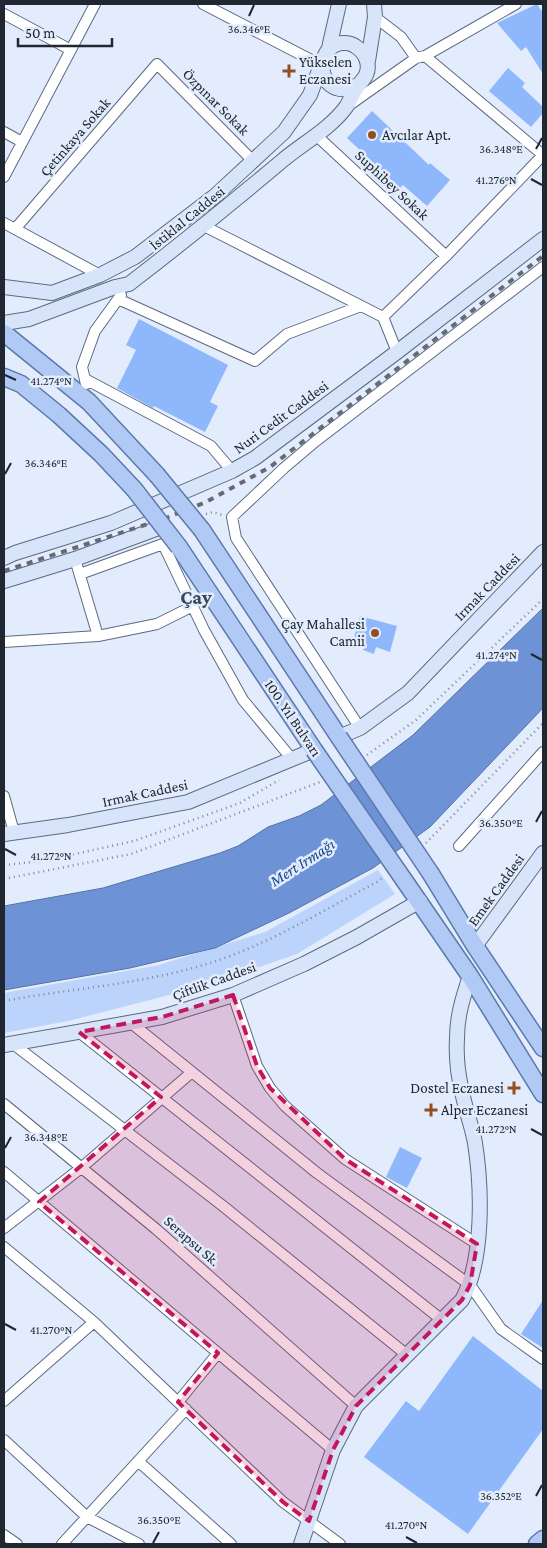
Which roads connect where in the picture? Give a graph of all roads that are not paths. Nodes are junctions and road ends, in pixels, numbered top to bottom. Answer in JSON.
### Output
{"nodes":[{"id":1,"x":95,"y":4,"type":"edge"},
{"id":2,"x":203,"y":4,"type":"edge"},
{"id":3,"x":339,"y":4,"type":"edge"},
{"id":4,"x":516,"y":4,"type":"edge"},
{"id":5,"x":374,"y":11,"type":"edge"},
{"id":6,"x":4,"y":14,"type":"edge"},
{"id":7,"x":329,"y":48,"type":"junction"},
{"id":8,"x":71,"y":50,"type":"junction"},
{"id":9,"x":421,"y":57,"type":"junction"},
{"id":10,"x":368,"y":61,"type":"junction"},
{"id":11,"x":157,"y":64,"type":"joint"},
{"id":12,"x":321,"y":65,"type":"junction"},
{"id":13,"x":358,"y":85,"type":"junction"},
{"id":14,"x":345,"y":108,"type":"junction"},
{"id":15,"x":4,"y":132,"type":"edge"},
{"id":16,"x":316,"y":136,"type":"junction"},
{"id":17,"x":22,"y":142,"type":"junction"},
{"id":18,"x":543,"y":155,"type":"edge"},
{"id":19,"x":254,"y":161,"type":"junction"},
{"id":20,"x":4,"y":177,"type":"edge"},
{"id":21,"x":4,"y":223,"type":"edge"},
{"id":22,"x":204,"y":226,"type":"junction"},
{"id":23,"x":15,"y":229,"type":"junction"},
{"id":24,"x":543,"y":239,"type":"edge"},
{"id":25,"x":446,"y":256,"type":"junction"},
{"id":26,"x":543,"y":267,"type":"edge"},
{"id":27,"x":100,"y":275,"type":"junction"},
{"id":28,"x":129,"y":284,"type":"junction"},
{"id":29,"x":4,"y":286,"type":"edge"},
{"id":30,"x":118,"y":299,"type":"junction"},
{"id":31,"x":361,"y":306,"type":"junction"},
{"id":32,"x":383,"y":317,"type":"junction"},
{"id":33,"x":4,"y":323,"type":"edge"},
{"id":34,"x":4,"y":333,"type":"edge"},
{"id":35,"x":397,"y":352,"type":"junction"},
{"id":36,"x":4,"y":377,"type":"edge"},
{"id":37,"x":85,"y":380,"type":"junction"},
{"id":38,"x":89,"y":402,"type":"junction"},
{"id":39,"x":232,"y":471,"type":"junction"},
{"id":40,"x":156,"y":529,"type":"dead end"},
{"id":41,"x":543,"y":552,"type":"edge"},
{"id":42,"x":4,"y":558,"type":"edge"},
{"id":43,"x":75,"y":559,"type":"junction"},
{"id":44,"x":80,"y":574,"type":"junction"},
{"id":45,"x":4,"y":582,"type":"edge"},
{"id":46,"x":193,"y":606,"type":"junction"},
{"id":47,"x":98,"y":636,"type":"junction"},
{"id":48,"x":4,"y":642,"type":"edge"},
{"id":49,"x":360,"y":728,"type":"junction"},
{"id":50,"x":339,"y":737,"type":"junction"},
{"id":51,"x":314,"y":750,"type":"junction"},
{"id":52,"x":543,"y":752,"type":"edge"},
{"id":53,"x":292,"y":759,"type":"junction"},
{"id":54,"x":4,"y":796,"type":"edge"},
{"id":55,"x":9,"y":833,"type":"edge"},
{"id":56,"x":459,"y":846,"type":"dead end"},
{"id":57,"x":543,"y":853,"type":"edge"},
{"id":58,"x":420,"y":901,"type":"junction"},
{"id":59,"x":475,"y":946,"type":"junction"},
{"id":60,"x":470,"y":976,"type":"junction"},
{"id":61,"x":233,"y":995,"type":"junction"},
{"id":62,"x":130,"y":1022,"type":"junction"},
{"id":63,"x":79,"y":1032,"type":"junction"},
{"id":64,"x":8,"y":1044,"type":"edge"},
{"id":65,"x":543,"y":1048,"type":"edge"},
{"id":66,"x":192,"y":1072,"type":"junction"},
{"id":67,"x":543,"y":1094,"type":"edge"},
{"id":68,"x":161,"y":1097,"type":"junction"},
{"id":69,"x":4,"y":1104,"type":"edge"},
{"id":70,"x":125,"y":1131,"type":"junction"},
{"id":71,"x":81,"y":1168,"type":"junction"},
{"id":72,"x":4,"y":1172,"type":"edge"},
{"id":73,"x":40,"y":1202,"type":"junction"},
{"id":74,"x":4,"y":1228,"type":"edge"},
{"id":75,"x":477,"y":1244,"type":"junction"},
{"id":76,"x":4,"y":1246,"type":"edge"},
{"id":77,"x":470,"y":1286,"type":"junction"},
{"id":78,"x":442,"y":1320,"type":"junction"},
{"id":79,"x":94,"y":1322,"type":"junction"},
{"id":80,"x":218,"y":1353,"type":"junction"},
{"id":81,"x":407,"y":1355,"type":"junction"},
{"id":82,"x":543,"y":1359,"type":"edge"},
{"id":83,"x":4,"y":1401,"type":"edge"},
{"id":84,"x":182,"y":1405,"type":"junction"},
{"id":85,"x":356,"y":1406,"type":"junction"},
{"id":86,"x":4,"y":1440,"type":"edge"},
{"id":87,"x":333,"y":1450,"type":"junction"},
{"id":88,"x":138,"y":1461,"type":"junction"},
{"id":89,"x":87,"y":1517,"type":"junction"},
{"id":90,"x":309,"y":1521,"type":"junction"},
{"id":91,"x":4,"y":1536,"type":"edge"},
{"id":92,"x":543,"y":1540,"type":"edge"},
{"id":93,"x":17,"y":1544,"type":"edge"},
{"id":94,"x":62,"y":1544,"type":"edge"},
{"id":95,"x":139,"y":1544,"type":"edge"},
{"id":96,"x":231,"y":1544,"type":"edge"},
{"id":97,"x":301,"y":1544,"type":"edge"},
{"id":98,"x":340,"y":1544,"type":"edge"},
{"id":99,"x":537,"y":1544,"type":"edge"}],
"edges":[{"from":1,"to":8,"type":"street"},
{"from":2,"to":12,"type":"street"},
{"from":3,"to":7,"type":"main road"},
{"from":4,"to":9,"type":"street"},
{"from":5,"to":9,"type":"street"},
{"from":5,"to":10,"type":"main road"},
{"from":6,"to":8,"type":"street"},
{"from":7,"to":10,"type":"main road"},
{"from":7,"to":12,"type":"main road"},
{"from":8,"to":17,"type":"street"},
{"from":9,"to":14,"type":"street"},
{"from":9,"to":18,"type":"street"},
{"from":10,"to":13,"type":"main road"},
{"from":11,"to":19,"type":"street","name":"Özpınar Sokak"},
{"from":11,"to":23,"type":"street","name":"Çetinkaya Sokak"},
{"from":12,"to":13,"type":"main road"},
{"from":12,"to":19,"type":"main road","name":"İstiklal Caddesi"},
{"from":13,"to":14,"type":"main road","name":"İstiklal Caddesi"},
{"from":14,"to":16,"type":"main road","name":"İstiklal Caddesi"},
{"from":15,"to":17,"type":"street"},
{"from":16,"to":22,"type":"main road","name":"İstiklal Caddesi"},
{"from":16,"to":25,"type":"street","name":"Suphibey Sokak"},
{"from":17,"to":20,"type":"street"},
{"from":18,"to":25,"type":"street"},
{"from":19,"to":27,"type":"main road","name":"İstiklal Caddesi"},
{"from":21,"to":23,"type":"street"},
{"from":22,"to":28,"type":"main road","name":"İstiklal Caddesi"},
{"from":22,"to":31,"type":"street"},
{"from":23,"to":27,"type":"street"},
{"from":24,"to":35,"type":"main road","name":"Nuri Cedit Caddesi"},
{"from":25,"to":32,"type":"street"},
{"from":26,"to":49,"type":"street"},
{"from":27,"to":29,"type":"main road","name":"İstiklal Caddesi"},
{"from":28,"to":30,"type":"street"},
{"from":28,"to":33,"type":"main road","name":"İstiklal Caddesi"},
{"from":30,"to":31,"type":"street"},
{"from":30,"to":37,"type":"street"},
{"from":31,"to":32,"type":"street"},
{"from":32,"to":35,"type":"street"},
{"from":34,"to":38,"type":"main road","name":"100. Yıl Bulvarı"},
{"from":35,"to":39,"type":"main road","name":"Nuri Cedit Caddesi"},
{"from":36,"to":51,"type":"main road","name":"100. Yıl Bulvarı","bridge":true},
{"from":37,"to":38,"type":"street"},
{"from":37,"to":39,"type":"street"},
{"from":38,"to":50,"type":"main road","name":"100. Yıl Bulvarı","bridge":true},
{"from":39,"to":42,"type":"main road","name":"Nuri Cedit Caddesi"},
{"from":40,"to":43,"type":"main road"},
{"from":41,"to":49,"type":"main road","name":"Irmak Caddesi"},
{"from":43,"to":44,"type":"street"},
{"from":43,"to":45,"type":"main road"},
{"from":44,"to":46,"type":"street"},
{"from":44,"to":47,"type":"street"},
{"from":46,"to":47,"type":"street"},
{"from":46,"to":53,"type":"street"},
{"from":47,"to":48,"type":"street"},
{"from":49,"to":50,"type":"main road","name":"Irmak Caddesi"},
{"from":50,"to":59,"type":"main road","name":"100. Yıl Bulvarı","bridge":true},
{"from":51,"to":53,"type":"main road","name":"Irmak Caddesi"},
{"from":51,"to":58,"type":"main road","name":"100. Yıl Bulvarı","bridge":true},
{"from":52,"to":56,"type":"street"},
{"from":53,"to":55,"type":"main road","name":"Irmak Caddesi"},
{"from":54,"to":55,"type":"street"},
{"from":57,"to":59,"type":"main road","name":"Emek Caddesi"},
{"from":58,"to":60,"type":"main road","name":"100. Yıl Bulvarı"},
{"from":58,"to":61,"type":"main road","name":"Çiftlik Caddesi"},
{"from":59,"to":65,"type":"main road","name":"100. Yıl Bulvarı"},
{"from":60,"to":67,"type":"main road","name":"100. Yıl Bulvarı"},
{"from":60,"to":75,"type":"main road"},
{"from":61,"to":62,"type":"main road","name":"Çiftlik Caddesi"},
{"from":61,"to":75,"type":"street"},
{"from":62,"to":63,"type":"main road","name":"Çiftlik Caddesi"},
{"from":62,"to":66,"type":"street"},
{"from":63,"to":64,"type":"main road","name":"Çiftlik Caddesi"},
{"from":63,"to":68,"type":"street"},
{"from":64,"to":70,"type":"street"},
{"from":66,"to":68,"type":"street"},
{"from":66,"to":77,"type":"street"},
{"from":68,"to":70,"type":"street"},
{"from":68,"to":78,"type":"street"},
{"from":69,"to":71,"type":"street","name":"Serapsu Sk."},
{"from":70,"to":71,"type":"street"},
{"from":70,"to":81,"type":"street"},
{"from":71,"to":73,"type":"street"},
{"from":71,"to":85,"type":"street","name":"Serapsu Sk."},
{"from":72,"to":73,"type":"street"},
{"from":73,"to":74,"type":"street"},
{"from":73,"to":80,"type":"street"},
{"from":75,"to":77,"type":"main road"},
{"from":76,"to":79,"type":"street"},
{"from":77,"to":78,"type":"main road"},
{"from":77,"to":82,"type":"street"},
{"from":78,"to":81,"type":"main road"},
{"from":79,"to":83,"type":"street"},
{"from":79,"to":84,"type":"street"},
{"from":80,"to":84,"type":"street"},
{"from":80,"to":87,"type":"street"},
{"from":81,"to":85,"type":"main road"},
{"from":84,"to":88,"type":"street"},
{"from":84,"to":90,"type":"street"},
{"from":85,"to":87,"type":"main road"},
{"from":86,"to":89,"type":"street"},
{"from":87,"to":90,"type":"main road"},
{"from":88,"to":89,"type":"street"},
{"from":88,"to":96,"type":"street"},
{"from":89,"to":94,"type":"street"},
{"from":89,"to":95,"type":"street"},
{"from":90,"to":97,"type":"main road"},
{"from":90,"to":98,"type":"street"},
{"from":91,"to":93,"type":"street"},
{"from":92,"to":99,"type":"main road"}]}
